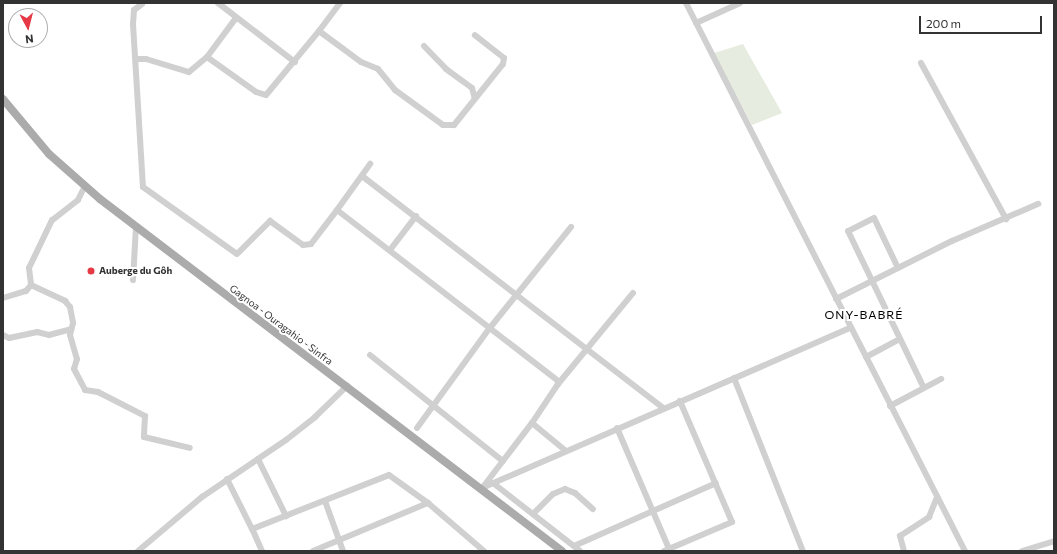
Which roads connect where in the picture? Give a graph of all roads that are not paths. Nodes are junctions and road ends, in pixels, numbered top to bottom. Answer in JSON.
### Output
{"nodes":[{"id":1,"x":218,"y":3,"type":"edge"},
{"id":2,"x":340,"y":3,"type":"edge"},
{"id":3,"x":686,"y":3,"type":"edge"},
{"id":4,"x":740,"y":3,"type":"edge"},
{"id":5,"x":142,"y":4,"type":"edge"},
{"id":6,"x":236,"y":18,"type":"junction"},
{"id":7,"x":696,"y":23,"type":"junction"},
{"id":8,"x":319,"y":31,"type":"junction"},
{"id":9,"x":475,"y":35,"type":"dead end"},
{"id":10,"x":424,"y":46,"type":"dead end"},
{"id":11,"x":206,"y":57,"type":"junction"},
{"id":12,"x":136,"y":59,"type":"junction"},
{"id":13,"x":295,"y":62,"type":"junction"},
{"id":14,"x":921,"y":64,"type":"dead end"},
{"id":15,"x":3,"y":99,"type":"edge"},
{"id":16,"x":475,"y":99,"type":"junction"},
{"id":17,"x":370,"y":164,"type":"dead end"},
{"id":18,"x":362,"y":176,"type":"junction"},
{"id":19,"x":85,"y":186,"type":"junction"},
{"id":20,"x":1038,"y":204,"type":"dead end"},
{"id":21,"x":337,"y":210,"type":"junction"},
{"id":22,"x":416,"y":216,"type":"junction"},
{"id":23,"x":1006,"y":219,"type":"junction"},
{"id":24,"x":136,"y":226,"type":"junction"},
{"id":25,"x":571,"y":227,"type":"dead end"},
{"id":26,"x":390,"y":250,"type":"junction"},
{"id":27,"x":898,"y":268,"type":"junction"},
{"id":28,"x":133,"y":280,"type":"dead end"},
{"id":29,"x":872,"y":281,"type":"junction"},
{"id":30,"x":31,"y":285,"type":"junction"},
{"id":31,"x":633,"y":293,"type":"dead end"},
{"id":32,"x":517,"y":294,"type":"junction"},
{"id":33,"x":3,"y":298,"type":"edge"},
{"id":34,"x":836,"y":299,"type":"junction"},
{"id":35,"x":850,"y":328,"type":"junction"},
{"id":36,"x":71,"y":329,"type":"junction"},
{"id":37,"x":490,"y":329,"type":"junction"},
{"id":38,"x":3,"y":335,"type":"edge"},
{"id":39,"x":900,"y":339,"type":"junction"},
{"id":40,"x":588,"y":349,"type":"junction"},
{"id":41,"x":370,"y":355,"type":"dead end"},
{"id":42,"x":866,"y":357,"type":"junction"},
{"id":43,"x":734,"y":378,"type":"junction"},
{"id":44,"x":941,"y":379,"type":"dead end"},
{"id":45,"x":558,"y":384,"type":"junction"},
{"id":46,"x":347,"y":386,"type":"junction"},
{"id":47,"x":924,"y":388,"type":"junction"},
{"id":48,"x":680,"y":401,"type":"junction"},
{"id":49,"x":433,"y":406,"type":"junction"},
{"id":50,"x":890,"y":406,"type":"junction"},
{"id":51,"x":663,"y":408,"type":"junction"},
{"id":52,"x":532,"y":423,"type":"junction"},
{"id":53,"x":417,"y":428,"type":"dead end"},
{"id":54,"x":617,"y":428,"type":"junction"},
{"id":55,"x":190,"y":448,"type":"dead end"},
{"id":56,"x":566,"y":451,"type":"junction"},
{"id":57,"x":258,"y":458,"type":"junction"},
{"id":58,"x":503,"y":461,"type":"junction"},
{"id":59,"x":227,"y":480,"type":"junction"},
{"id":60,"x":494,"y":483,"type":"junction"},
{"id":61,"x":716,"y":483,"type":"junction"},
{"id":62,"x":482,"y":488,"type":"junction"},
{"id":63,"x":937,"y":497,"type":"junction"},
{"id":64,"x":326,"y":501,"type":"junction"},
{"id":65,"x":428,"y":504,"type":"junction"},
{"id":66,"x":593,"y":509,"type":"dead end"},
{"id":67,"x":652,"y":510,"type":"junction"},
{"id":68,"x":533,"y":514,"type":"junction"},
{"id":69,"x":286,"y":516,"type":"junction"},
{"id":70,"x":252,"y":529,"type":"junction"},
{"id":71,"x":339,"y":540,"type":"junction"},
{"id":72,"x":1054,"y":541,"type":"edge"},
{"id":73,"x":574,"y":546,"type":"junction"},
{"id":74,"x":667,"y":550,"type":"edge"},
{"id":75,"x":138,"y":551,"type":"edge"},
{"id":76,"x":262,"y":551,"type":"edge"},
{"id":77,"x":313,"y":551,"type":"edge"},
{"id":78,"x":343,"y":551,"type":"edge"},
{"id":79,"x":484,"y":551,"type":"edge"},
{"id":80,"x":562,"y":551,"type":"edge"},
{"id":81,"x":580,"y":551,"type":"edge"},
{"id":82,"x":803,"y":551,"type":"edge"},
{"id":83,"x":904,"y":551,"type":"edge"},
{"id":84,"x":965,"y":551,"type":"edge"},
{"id":85,"x":1022,"y":551,"type":"edge"}],
"edges":[{"from":1,"to":6,"type":"street"},
{"from":2,"to":8,"type":"street"},
{"from":3,"to":7,"type":"street"},
{"from":4,"to":7,"type":"street"},
{"from":5,"to":12,"type":"street"},
{"from":6,"to":11,"type":"street"},
{"from":6,"to":13,"type":"street"},
{"from":7,"to":34,"type":"street"},
{"from":8,"to":13,"type":"street"},
{"from":8,"to":16,"type":"street"},
{"from":9,"to":16,"type":"street"},
{"from":10,"to":16,"type":"street"},
{"from":11,"to":12,"type":"street"},
{"from":11,"to":13,"type":"street"},
{"from":12,"to":21,"type":"street"},
{"from":14,"to":23,"type":"street"},
{"from":15,"to":19,"type":"main road","name":"Gagnoa - Ouragahio - Sinfra"},
{"from":17,"to":18,"type":"street"},
{"from":18,"to":21,"type":"street"},
{"from":18,"to":22,"type":"street"},
{"from":19,"to":24,"type":"main road","name":"Gagnoa - Ouragahio - Sinfra"},
{"from":19,"to":30,"type":"street"},
{"from":20,"to":23,"type":"street"},
{"from":21,"to":26,"type":"street"},
{"from":22,"to":26,"type":"street"},
{"from":22,"to":32,"type":"street"},
{"from":23,"to":27,"type":"street"},
{"from":24,"to":28,"type":"street"},
{"from":24,"to":46,"type":"main road","name":"Gagnoa - Ouragahio - Sinfra"},
{"from":25,"to":32,"type":"street"},
{"from":26,"to":37,"type":"street"},
{"from":27,"to":29,"type":"street"},
{"from":27,"to":29,"type":"street"},
{"from":29,"to":34,"type":"street"},
{"from":29,"to":39,"type":"street"},
{"from":30,"to":33,"type":"street"},
{"from":30,"to":36,"type":"street"},
{"from":31,"to":40,"type":"street"},
{"from":32,"to":37,"type":"street"},
{"from":32,"to":40,"type":"street"},
{"from":34,"to":35,"type":"street"},
{"from":35,"to":42,"type":"street"},
{"from":35,"to":43,"type":"street"},
{"from":36,"to":38,"type":"street"},
{"from":36,"to":55,"type":"street"},
{"from":37,"to":45,"type":"street"},
{"from":37,"to":49,"type":"street"},
{"from":39,"to":42,"type":"street"},
{"from":39,"to":47,"type":"street"},
{"from":40,"to":45,"type":"street"},
{"from":40,"to":51,"type":"street"},
{"from":41,"to":49,"type":"street"},
{"from":42,"to":50,"type":"street"},
{"from":43,"to":48,"type":"street"},
{"from":43,"to":82,"type":"street"},
{"from":44,"to":47,"type":"street"},
{"from":45,"to":52,"type":"street"},
{"from":46,"to":57,"type":"street"},
{"from":46,"to":62,"type":"main road","name":"Gagnoa - Ouragahio - Sinfra"},
{"from":47,"to":50,"type":"street"},
{"from":48,"to":51,"type":"street"},
{"from":48,"to":61,"type":"street"},
{"from":49,"to":53,"type":"street"},
{"from":49,"to":58,"type":"street"},
{"from":50,"to":63,"type":"street"},
{"from":51,"to":54,"type":"street"},
{"from":52,"to":56,"type":"street"},
{"from":52,"to":58,"type":"street"},
{"from":54,"to":56,"type":"street"},
{"from":54,"to":67,"type":"street"},
{"from":56,"to":60,"type":"street"},
{"from":57,"to":59,"type":"street"},
{"from":57,"to":69,"type":"street"},
{"from":58,"to":62,"type":"street"},
{"from":59,"to":70,"type":"street"},
{"from":59,"to":75,"type":"street"},
{"from":60,"to":62,"type":"street"},
{"from":60,"to":68,"type":"street"},
{"from":61,"to":67,"type":"street"},
{"from":61,"to":74,"type":"street"},
{"from":62,"to":80,"type":"main road","name":"Gagnoa - Ouragahio - Sinfra"},
{"from":63,"to":83,"type":"street"},
{"from":63,"to":84,"type":"street"},
{"from":64,"to":65,"type":"street"},
{"from":64,"to":69,"type":"street"},
{"from":64,"to":71,"type":"street"},
{"from":65,"to":71,"type":"street"},
{"from":65,"to":79,"type":"street"},
{"from":66,"to":68,"type":"street"},
{"from":67,"to":73,"type":"street"},
{"from":67,"to":74,"type":"street"},
{"from":68,"to":73,"type":"street"},
{"from":69,"to":70,"type":"street"},
{"from":70,"to":76,"type":"street"},
{"from":71,"to":77,"type":"street"},
{"from":71,"to":78,"type":"street"},
{"from":72,"to":85,"type":"street"},
{"from":73,"to":81,"type":"street"}]}
